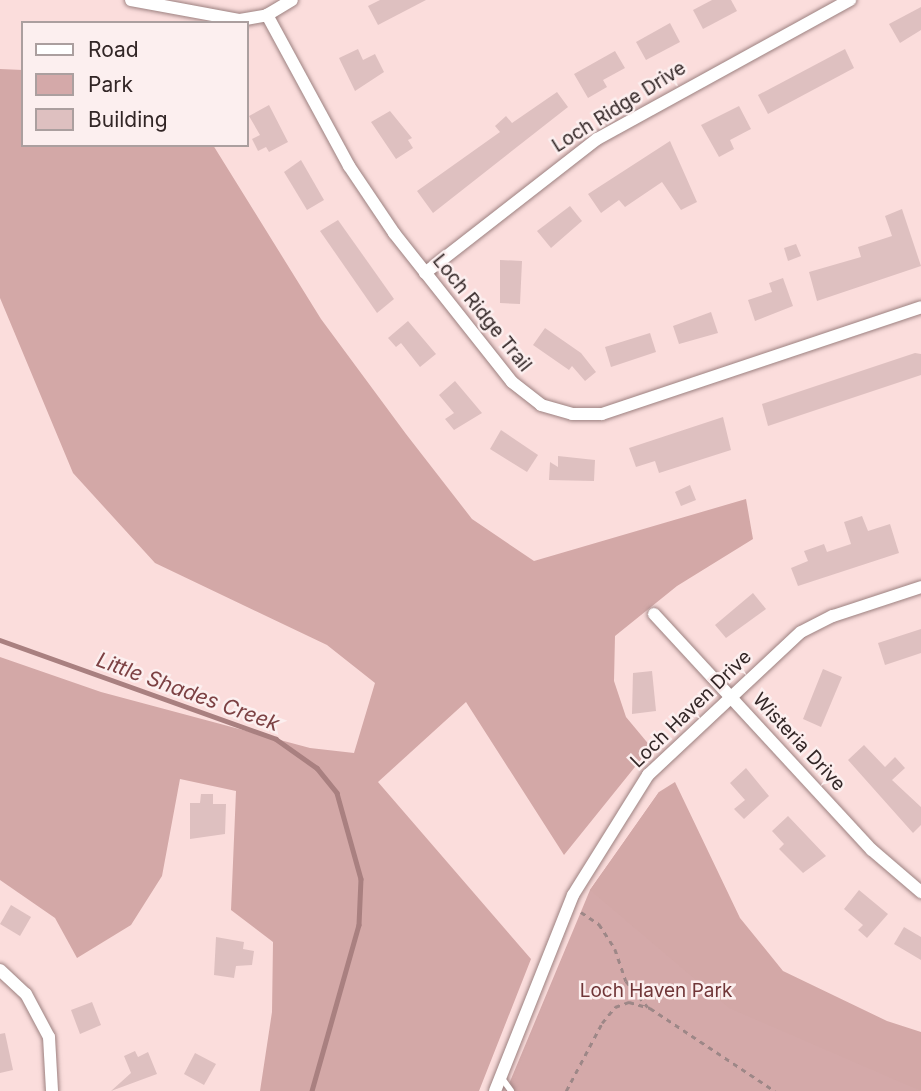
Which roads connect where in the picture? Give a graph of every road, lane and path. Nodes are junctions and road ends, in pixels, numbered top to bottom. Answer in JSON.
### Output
{"nodes":[{"id":1,"x":131,"y":0,"type":"edge"},
{"id":2,"x":292,"y":0,"type":"edge"},
{"id":3,"x":850,"y":0,"type":"edge"},
{"id":4,"x":267,"y":15,"type":"junction"},
{"id":5,"x":425,"y":273,"type":"junction"},
{"id":6,"x":921,"y":307,"type":"edge"},
{"id":7,"x":921,"y":587,"type":"edge"},
{"id":8,"x":654,"y":614,"type":"dead end"},
{"id":9,"x":731,"y":696,"type":"junction"},
{"id":10,"x":921,"y":892,"type":"edge"},
{"id":11,"x":568,"y":908,"type":"junction"},
{"id":12,"x":0,"y":970,"type":"edge"},
{"id":13,"x":650,"y":1008,"type":"junction"},
{"id":14,"x":502,"y":1077,"type":"junction"},
{"id":15,"x":52,"y":1091,"type":"edge"},
{"id":16,"x":495,"y":1091,"type":"edge"},
{"id":17,"x":512,"y":1091,"type":"edge"},
{"id":18,"x":566,"y":1091,"type":"edge"},
{"id":19,"x":775,"y":1091,"type":"edge"}],
"edges":[{"from":1,"to":4,"type":"street"},
{"from":2,"to":4,"type":"street"},
{"from":3,"to":5,"type":"street","name":"Loch Ridge Drive"},
{"from":4,"to":5,"type":"street","name":"Loch Ridge Trail"},
{"from":5,"to":6,"type":"street","name":"Loch Ridge Trail"},
{"from":7,"to":9,"type":"street","name":"Loch Haven Drive"},
{"from":8,"to":9,"type":"street","name":"Wisteria Drive"},
{"from":9,"to":10,"type":"street","name":"Wisteria Drive"},
{"from":9,"to":11,"type":"street","name":"Loch Haven Drive"},
{"from":11,"to":13,"type":"path"},
{"from":11,"to":14,"type":"street","name":"Loch Haven Drive"},
{"from":12,"to":15,"type":"street"},
{"from":13,"to":18,"type":"path"},
{"from":13,"to":19,"type":"path"},
{"from":14,"to":16,"type":"street","name":"Loch Haven Drive"},
{"from":14,"to":17,"type":"lane"}]}
